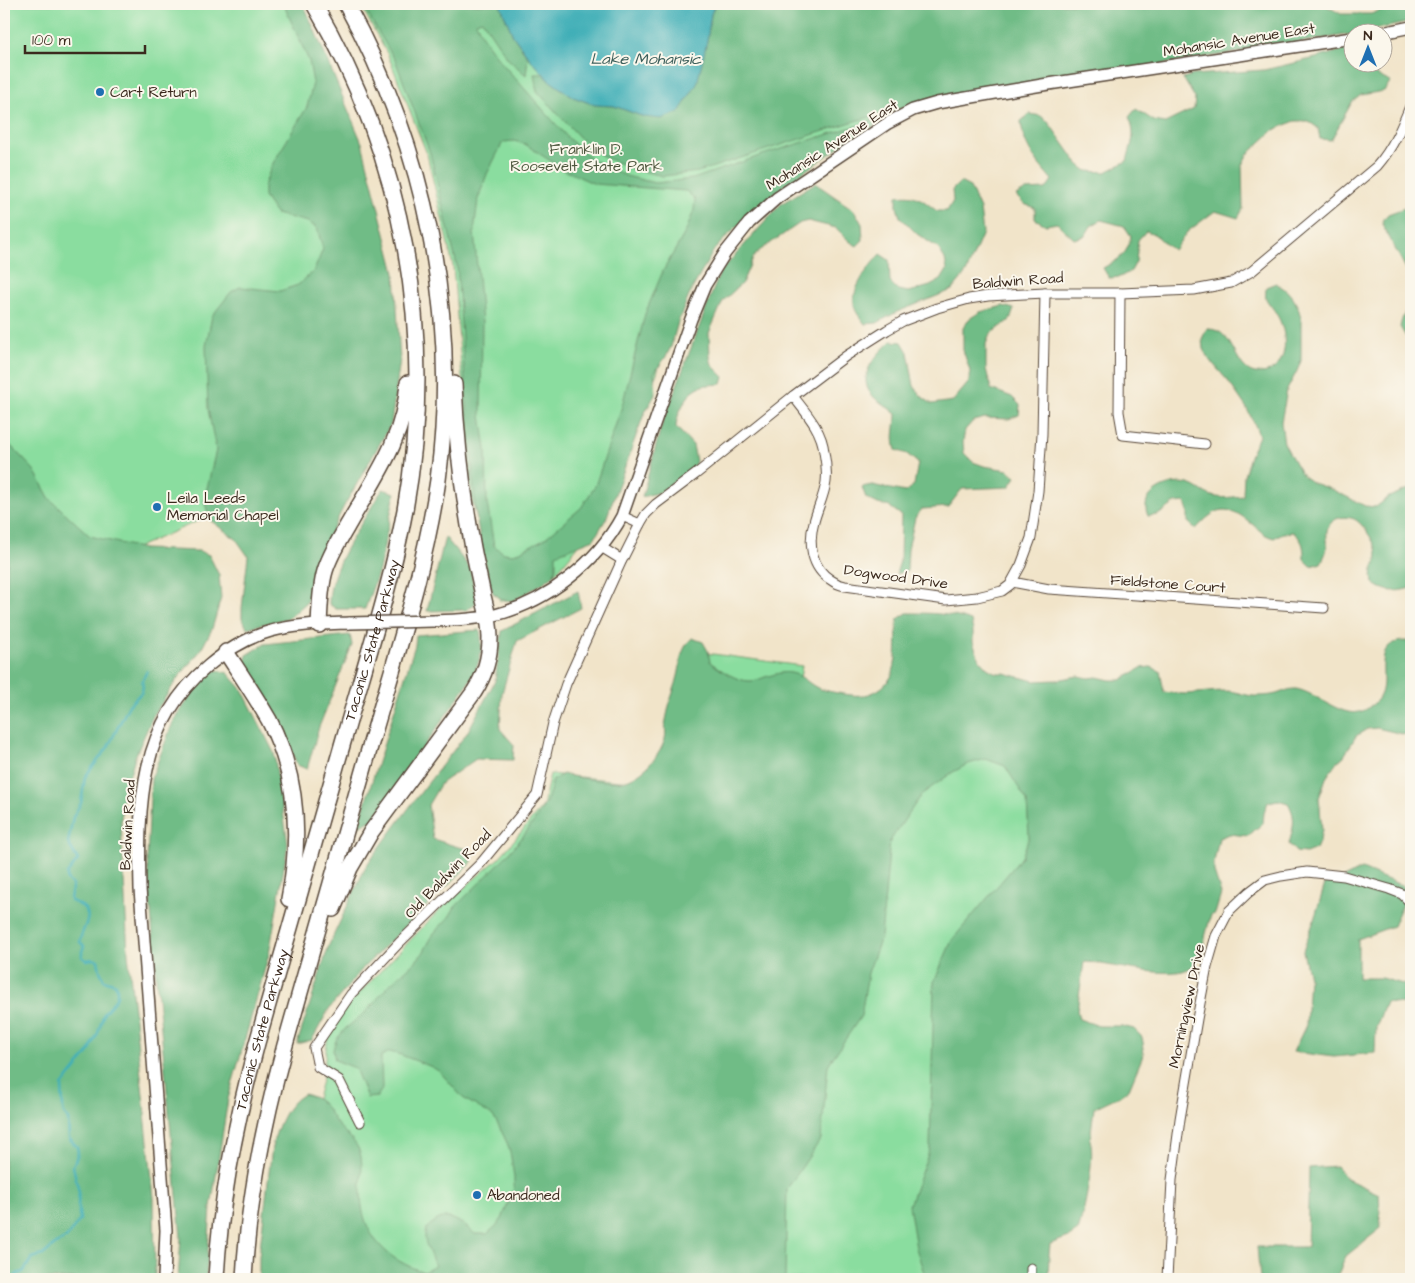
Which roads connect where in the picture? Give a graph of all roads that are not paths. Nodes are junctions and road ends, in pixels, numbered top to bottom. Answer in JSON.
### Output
{"nodes":[{"id":1,"x":314,"y":4,"type":"edge"},
{"id":2,"x":346,"y":4,"type":"edge"},
{"id":3,"x":1411,"y":27,"type":"edge"},
{"id":4,"x":1392,"y":31,"type":"edge"},
{"id":5,"x":1342,"y":40,"type":"edge"},
{"id":6,"x":1411,"y":104,"type":"edge"},
{"id":7,"x":433,"y":247,"type":"junction"},
{"id":8,"x":1045,"y":293,"type":"junction"},
{"id":9,"x":1120,"y":293,"type":"junction"},
{"id":10,"x":414,"y":307,"type":"junction"},
{"id":11,"x":793,"y":396,"type":"junction"},
{"id":12,"x":1205,"y":444,"type":"dead end"},
{"id":13,"x":622,"y":516,"type":"junction"},
{"id":14,"x":640,"y":524,"type":"junction"},
{"id":15,"x":601,"y":547,"type":"junction"},
{"id":16,"x":622,"y":560,"type":"junction"},
{"id":17,"x":1012,"y":582,"type":"junction"},
{"id":18,"x":1324,"y":608,"type":"dead end"},
{"id":19,"x":489,"y":616,"type":"junction"},
{"id":20,"x":319,"y":624,"type":"junction"},
{"id":21,"x":226,"y":652,"type":"junction"},
{"id":22,"x":1411,"y":904,"type":"edge"},
{"id":23,"x":273,"y":986,"type":"junction"},
{"id":24,"x":301,"y":989,"type":"junction"},
{"id":25,"x":360,"y":1122,"type":"dead end"},
{"id":26,"x":1031,"y":1268,"type":"dead end"},
{"id":27,"x":164,"y":1279,"type":"edge"},
{"id":28,"x":216,"y":1279,"type":"edge"},
{"id":29,"x":244,"y":1279,"type":"edge"},
{"id":30,"x":1031,"y":1279,"type":"edge"},
{"id":31,"x":1167,"y":1279,"type":"edge"}],
"edges":[{"from":1,"to":10,"type":"highway","name":"Taconic State Parkway"},
{"from":2,"to":7,"type":"highway","name":"Taconic State Parkway"},
{"from":3,"to":4,"type":"street"},
{"from":5,"to":13,"type":"street","name":"Mohansic Avenue East"},
{"from":6,"to":9,"type":"street","name":"Baldwin Road"},
{"from":7,"to":19,"type":"highway"},
{"from":7,"to":24,"type":"highway","name":"Taconic State Parkway"},
{"from":8,"to":9,"type":"street","name":"Baldwin Road"},
{"from":8,"to":11,"type":"street","name":"Baldwin Road"},
{"from":8,"to":17,"type":"street"},
{"from":9,"to":12,"type":"street"},
{"from":10,"to":20,"type":"highway"},
{"from":10,"to":23,"type":"highway","name":"Taconic State Parkway"},
{"from":11,"to":14,"type":"street","name":"Baldwin Road"},
{"from":11,"to":17,"type":"street","name":"Dogwood Drive"},
{"from":13,"to":14,"type":"street"},
{"from":13,"to":15,"type":"street","name":"Mohansic Avenue East"},
{"from":14,"to":16,"type":"street","name":"Old Baldwin Road"},
{"from":15,"to":16,"type":"street"},
{"from":15,"to":19,"type":"street","name":"Baldwin Road"},
{"from":16,"to":25,"type":"street","name":"Old Baldwin Road"},
{"from":17,"to":18,"type":"street","name":"Fieldstone Court"},
{"from":19,"to":20,"type":"street","name":"Baldwin Road","bridge":true},
{"from":19,"to":24,"type":"highway"},
{"from":20,"to":21,"type":"street","name":"Baldwin Road"},
{"from":21,"to":23,"type":"highway"},
{"from":21,"to":27,"type":"street","name":"Baldwin Road"},
{"from":22,"to":31,"type":"street","name":"Morningview Drive"},
{"from":23,"to":28,"type":"highway","name":"Taconic State Parkway"},
{"from":24,"to":29,"type":"highway","name":"Taconic State Parkway"},
{"from":26,"to":30,"type":"street"}]}
